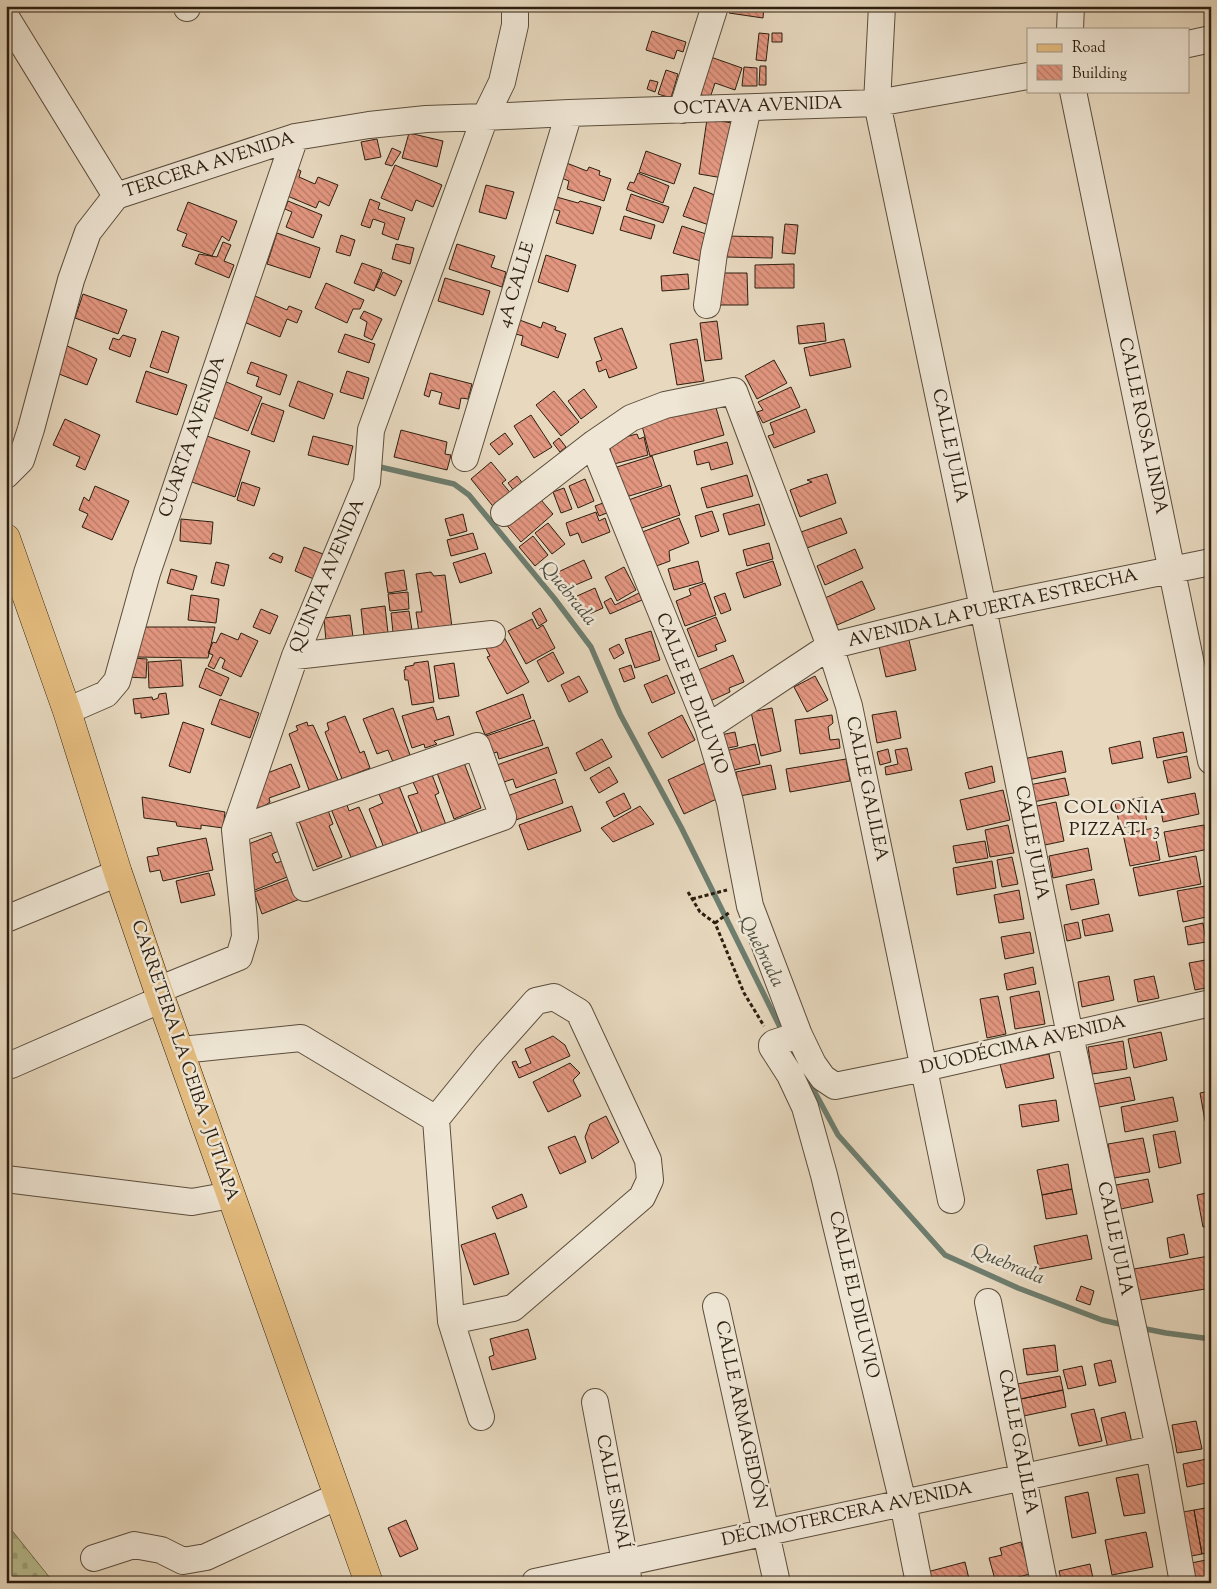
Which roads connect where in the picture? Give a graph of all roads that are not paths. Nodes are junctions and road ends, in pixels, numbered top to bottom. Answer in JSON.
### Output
{"nodes":[{"id":1,"x":515,"y":6,"type":"edge"},
{"id":2,"x":715,"y":6,"type":"edge"},
{"id":3,"x":882,"y":6,"type":"edge"},
{"id":4,"x":1071,"y":6,"type":"edge"},
{"id":5,"x":6,"y":17,"type":"edge"},
{"id":6,"x":1070,"y":28,"type":"edge"},
{"id":7,"x":1211,"y":39,"type":"edge"},
{"id":8,"x":1190,"y":44,"type":"edge"},
{"id":9,"x":1027,"y":76,"type":"edge"},
{"id":10,"x":1073,"y":92,"type":"edge"},
{"id":11,"x":877,"y":103,"type":"junction"},
{"id":12,"x":748,"y":108,"type":"junction"},
{"id":13,"x":682,"y":110,"type":"junction"},
{"id":14,"x":569,"y":112,"type":"junction"},
{"id":15,"x":485,"y":118,"type":"junction"},
{"id":16,"x":295,"y":137,"type":"junction"},
{"id":17,"x":116,"y":196,"type":"junction"},
{"id":18,"x":708,"y":305,"type":"dead end"},
{"id":19,"x":593,"y":444,"type":"junction"},
{"id":20,"x":465,"y":458,"type":"dead end"},
{"id":21,"x":6,"y":476,"type":"edge"},
{"id":22,"x":504,"y":513,"type":"dead end"},
{"id":23,"x":6,"y":538,"type":"edge"},
{"id":24,"x":1211,"y":562,"type":"edge"},
{"id":25,"x":1172,"y":570,"type":"junction"},
{"id":26,"x":984,"y":608,"type":"junction"},
{"id":27,"x":492,"y":634,"type":"dead end"},
{"id":28,"x":830,"y":646,"type":"junction"},
{"id":29,"x":295,"y":656,"type":"junction"},
{"id":30,"x":67,"y":711,"type":"junction"},
{"id":31,"x":708,"y":727,"type":"junction"},
{"id":32,"x":1211,"y":761,"type":"edge"},
{"id":33,"x":279,"y":814,"type":"junction"},
{"id":34,"x":235,"y":830,"type":"junction"},
{"id":35,"x":118,"y":873,"type":"junction"},
{"id":36,"x":6,"y":919,"type":"edge"},
{"id":37,"x":160,"y":995,"type":"junction"},
{"id":38,"x":1211,"y":1003,"type":"edge"},
{"id":39,"x":1070,"y":1035,"type":"junction"},
{"id":40,"x":789,"y":1038,"type":"junction"},
{"id":41,"x":181,"y":1050,"type":"junction"},
{"id":42,"x":11,"y":1065,"type":"dead end"},
{"id":43,"x":924,"y":1068,"type":"junction"},
{"id":44,"x":835,"y":1086,"type":"joint"},
{"id":45,"x":436,"y":1119,"type":"junction"},
{"id":46,"x":6,"y":1179,"type":"edge"},
{"id":47,"x":231,"y":1195,"type":"junction"},
{"id":48,"x":951,"y":1200,"type":"dead end"},
{"id":49,"x":988,"y":1302,"type":"dead end"},
{"id":50,"x":716,"y":1306,"type":"dead end"},
{"id":51,"x":451,"y":1321,"type":"junction"},
{"id":52,"x":594,"y":1402,"type":"dead end"},
{"id":53,"x":481,"y":1417,"type":"dead end"},
{"id":54,"x":1159,"y":1448,"type":"junction"},
{"id":55,"x":1024,"y":1477,"type":"junction"},
{"id":56,"x":338,"y":1496,"type":"junction"},
{"id":57,"x":903,"y":1503,"type":"junction"},
{"id":58,"x":766,"y":1532,"type":"junction"},
{"id":59,"x":94,"y":1558,"type":"dead end"},
{"id":60,"x":627,"y":1573,"type":"edge"},
{"id":61,"x":535,"y":1582,"type":"edge"},
{"id":62,"x":369,"y":1583,"type":"edge"},
{"id":63,"x":777,"y":1583,"type":"edge"},
{"id":64,"x":919,"y":1583,"type":"edge"},
{"id":65,"x":1044,"y":1583,"type":"edge"},
{"id":66,"x":1183,"y":1583,"type":"edge"}],
"edges":[{"from":1,"to":15,"type":"street","name":"QUINTA AVENIDA"},
{"from":2,"to":13,"type":"street"},
{"from":3,"to":11,"type":"street","name":"CALLE JULIA"},
{"from":4,"to":6,"type":"street"},
{"from":5,"to":17,"type":"street"},
{"from":7,"to":8,"type":"street"},
{"from":9,"to":11,"type":"street","name":"OCTAVA AVENIDA"},
{"from":10,"to":25,"type":"street","name":"CALLE ROSA LINDA"},
{"from":11,"to":12,"type":"street","name":"OCTAVA AVENIDA"},
{"from":11,"to":26,"type":"street","name":"CALLE JULIA"},
{"from":12,"to":13,"type":"street","name":"OCTAVA AVENIDA"},
{"from":12,"to":18,"type":"street"},
{"from":13,"to":14,"type":"street","name":"OCTAVA AVENIDA"},
{"from":14,"to":15,"type":"street","name":"OCTAVA AVENIDA"},
{"from":14,"to":20,"type":"street","name":"4A CALLE"},
{"from":15,"to":16,"type":"street","name":"TERCERA AVENIDA"},
{"from":15,"to":29,"type":"street","name":"QUINTA AVENIDA"},
{"from":16,"to":17,"type":"street","name":"TERCERA AVENIDA"},
{"from":16,"to":30,"type":"street","name":"CUARTA AVENIDA"},
{"from":17,"to":21,"type":"street","name":"TERCERA AVENIDA"},
{"from":19,"to":22,"type":"street"},
{"from":19,"to":28,"type":"street","name":"CALLE GALILEA"},
{"from":19,"to":31,"type":"street","name":"CALLE EL DILUVIO"},
{"from":23,"to":30,"type":"main road","name":"CARRETERA LA CEIBA - JUTIAPA"},
{"from":24,"to":25,"type":"street","name":"AVENIDA LA PUERTA ESTRECHA"},
{"from":25,"to":26,"type":"street","name":"AVENIDA LA PUERTA ESTRECHA"},
{"from":25,"to":32,"type":"street","name":"CALLE ROSA LINDA"},
{"from":26,"to":28,"type":"street","name":"AVENIDA LA PUERTA ESTRECHA"},
{"from":26,"to":39,"type":"street","name":"CALLE JULIA"},
{"from":27,"to":29,"type":"street"},
{"from":28,"to":31,"type":"street","name":"AVENIDA LA PUERTA ESTRECHA"},
{"from":28,"to":43,"type":"street","name":"CALLE GALILEA"},
{"from":29,"to":34,"type":"street","name":"QUINTA AVENIDA"},
{"from":30,"to":35,"type":"main road","name":"CARRETERA LA CEIBA - JUTIAPA"},
{"from":31,"to":40,"type":"street","name":"CALLE EL DILUVIO"},
{"from":33,"to":33,"type":"street"},
{"from":33,"to":34,"type":"street"},
{"from":34,"to":37,"type":"street","name":"QUINTA AVENIDA"},
{"from":35,"to":36,"type":"street"},
{"from":35,"to":37,"type":"main road","name":"CARRETERA LA CEIBA - JUTIAPA"},
{"from":37,"to":41,"type":"main road","name":"CARRETERA LA CEIBA - JUTIAPA"},
{"from":37,"to":42,"type":"street"},
{"from":38,"to":39,"type":"street","name":"DUODÉCIMA AVENIDA"},
{"from":39,"to":43,"type":"street","name":"DUODÉCIMA AVENIDA"},
{"from":39,"to":54,"type":"street","name":"CALLE JULIA"},
{"from":40,"to":44,"type":"street","name":"CALLE EL DILUVIO"},
{"from":40,"to":57,"type":"street","name":"CALLE EL DILUVIO"},
{"from":41,"to":45,"type":"street"},
{"from":41,"to":47,"type":"main road","name":"CARRETERA LA CEIBA - JUTIAPA"},
{"from":43,"to":44,"type":"street","name":"DUODÉCIMA AVENIDA"},
{"from":43,"to":48,"type":"street","name":"CALLE GALILEA"},
{"from":45,"to":51,"type":"street"},
{"from":45,"to":51,"type":"street"},
{"from":46,"to":47,"type":"street"},
{"from":47,"to":56,"type":"main road","name":"CARRETERA LA CEIBA - JUTIAPA"},
{"from":49,"to":55,"type":"street","name":"CALLE GALILEA"},
{"from":50,"to":58,"type":"street","name":"CALLE ARMAGEDÓN"},
{"from":51,"to":53,"type":"street"},
{"from":52,"to":60,"type":"street","name":"CALLE SINAÍ"},
{"from":54,"to":55,"type":"street","name":"DÉCIMOTERCERA AVENIDA"},
{"from":54,"to":66,"type":"street","name":"CALLE JULIA"},
{"from":55,"to":57,"type":"street","name":"DÉCIMOTERCERA AVENIDA"},
{"from":55,"to":65,"type":"street","name":"CALLE GALILEA"},
{"from":56,"to":59,"type":"street"},
{"from":56,"to":62,"type":"main road","name":"CARRETERA LA CEIBA - JUTIAPA"},
{"from":57,"to":58,"type":"street","name":"DÉCIMOTERCERA AVENIDA"},
{"from":57,"to":64,"type":"street","name":"CALLE EL DILUVIO"},
{"from":58,"to":60,"type":"street","name":"DÉCIMOTERCERA AVENIDA"},
{"from":58,"to":63,"type":"street","name":"CALLE ARMAGEDÓN"},
{"from":60,"to":61,"type":"street","name":"DÉCIMOTERCERA AVENIDA"}]}
